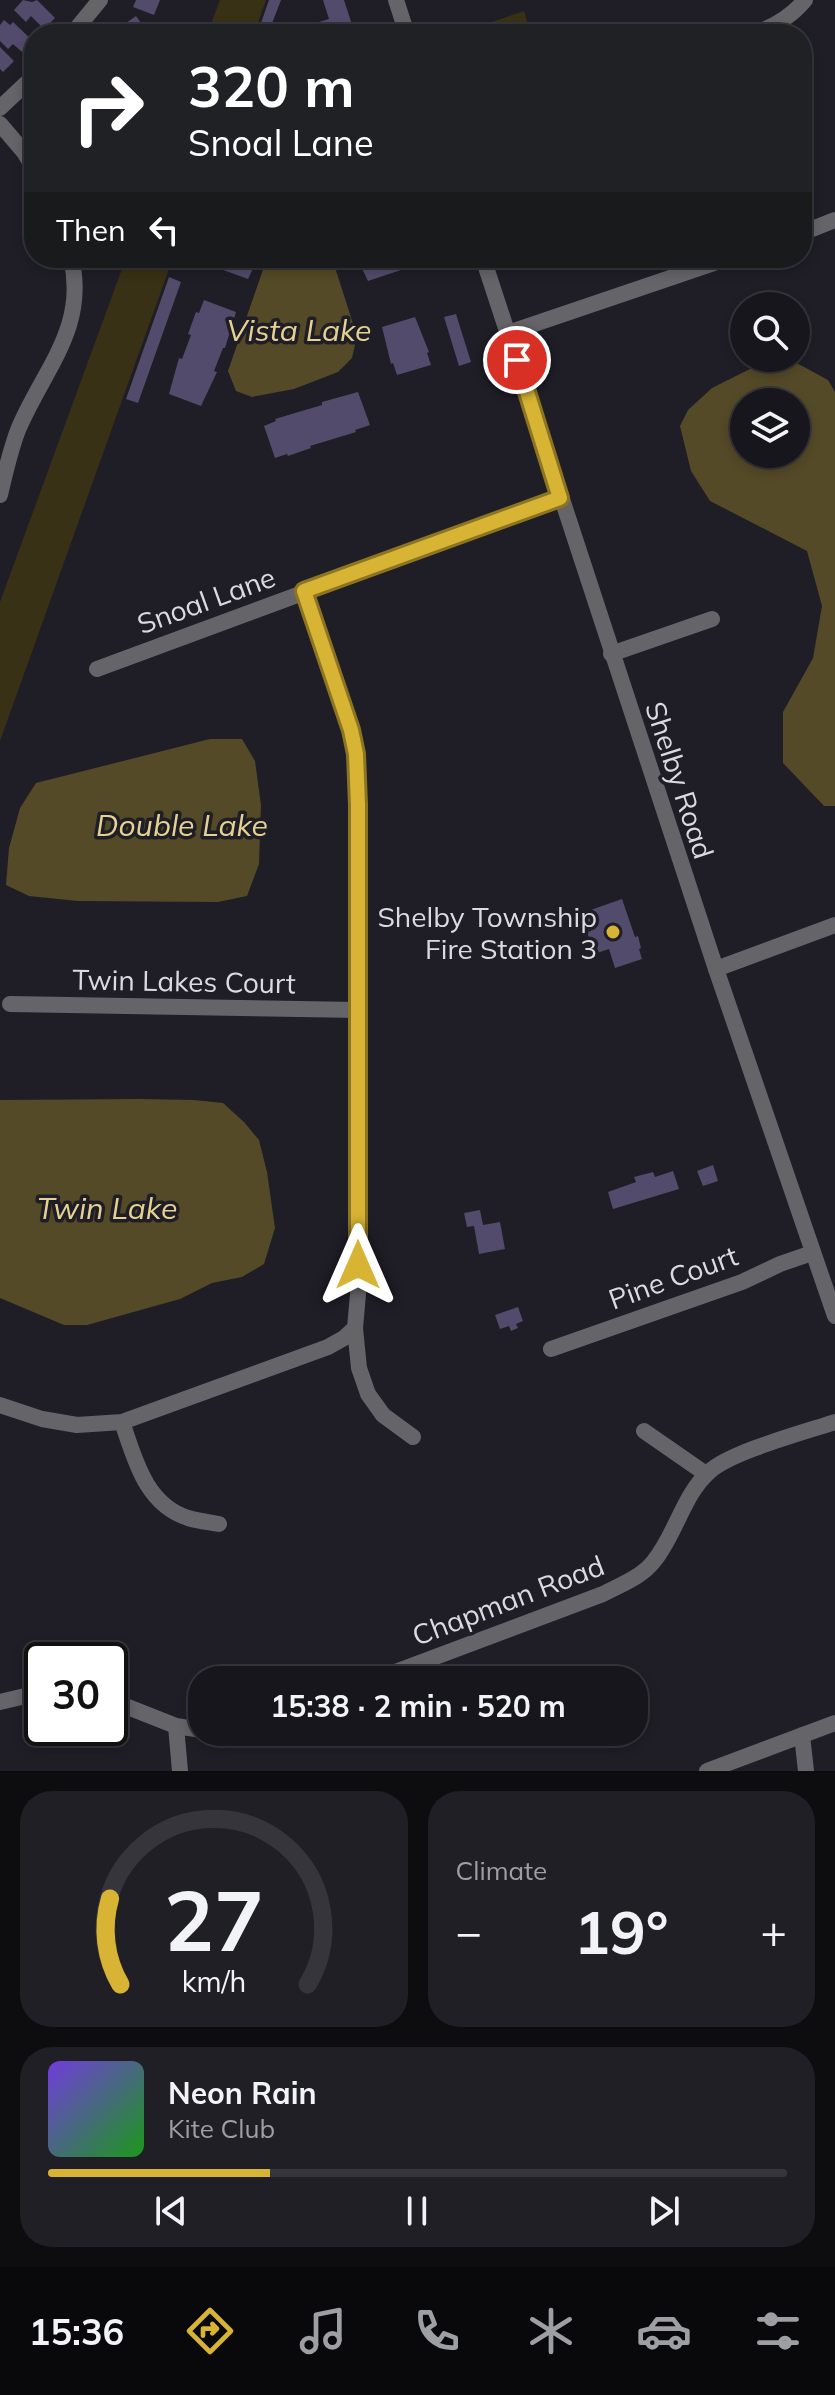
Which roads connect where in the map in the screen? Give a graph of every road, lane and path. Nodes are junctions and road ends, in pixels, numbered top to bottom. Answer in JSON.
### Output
{"nodes":[{"id":1,"x":100,"y":0,"type":"edge"},
{"id":2,"x":396,"y":0,"type":"edge"},
{"id":3,"x":805,"y":0,"type":"edge"},
{"id":4,"x":80,"y":24,"type":"edge"},
{"id":5,"x":404,"y":24,"type":"edge"},
{"id":6,"x":776,"y":24,"type":"edge"},
{"id":7,"x":24,"y":85,"type":"edge"},
{"id":8,"x":0,"y":108,"type":"edge"},
{"id":9,"x":0,"y":124,"type":"edge"},
{"id":10,"x":24,"y":152,"type":"edge"},
{"id":11,"x":835,"y":220,"type":"edge"},
{"id":12,"x":812,"y":229,"type":"edge"},
{"id":13,"x":74,"y":268,"type":"edge"},
{"id":14,"x":486,"y":268,"type":"edge"},
{"id":15,"x":700,"y":268,"type":"edge"},
{"id":16,"x":508,"y":333,"type":"junction"},
{"id":17,"x":0,"y":495,"type":"edge"},
{"id":18,"x":560,"y":498,"type":"junction"},
{"id":19,"x":304,"y":591,"type":"junction"},
{"id":20,"x":712,"y":619,"type":"dead end"},
{"id":21,"x":611,"y":654,"type":"junction"},
{"id":22,"x":97,"y":669,"type":"dead end"},
{"id":23,"x":835,"y":925,"type":"edge"},
{"id":24,"x":716,"y":969,"type":"junction"},
{"id":25,"x":10,"y":1004,"type":"dead end"},
{"id":26,"x":358,"y":1010,"type":"junction"},
{"id":27,"x":812,"y":1253,"type":"junction"},
{"id":28,"x":835,"y":1316,"type":"edge"},
{"id":29,"x":355,"y":1328,"type":"junction"},
{"id":30,"x":551,"y":1349,"type":"dead end"},
{"id":31,"x":0,"y":1405,"type":"edge"},
{"id":32,"x":122,"y":1422,"type":"junction"},
{"id":33,"x":835,"y":1422,"type":"edge"},
{"id":34,"x":644,"y":1431,"type":"dead end"},
{"id":35,"x":413,"y":1437,"type":"dead end"},
{"id":36,"x":706,"y":1474,"type":"junction"},
{"id":37,"x":219,"y":1524,"type":"dead end"},
{"id":38,"x":411,"y":1666,"type":"edge"},
{"id":39,"x":24,"y":1696,"type":"edge"},
{"id":40,"x":0,"y":1702,"type":"edge"},
{"id":41,"x":128,"y":1707,"type":"edge"},
{"id":42,"x":835,"y":1723,"type":"edge"},
{"id":43,"x":176,"y":1726,"type":"junction"},
{"id":44,"x":188,"y":1728,"type":"edge"},
{"id":45,"x":802,"y":1735,"type":"junction"},
{"id":46,"x":180,"y":1771,"type":"edge"},
{"id":47,"x":707,"y":1771,"type":"edge"},
{"id":48,"x":806,"y":1771,"type":"edge"}],
"edges":[{"from":1,"to":4,"type":"street"},
{"from":2,"to":5,"type":"street"},
{"from":3,"to":6,"type":"street"},
{"from":7,"to":8,"type":"street"},
{"from":9,"to":10,"type":"street"},
{"from":11,"to":12,"type":"street"},
{"from":13,"to":17,"type":"street"},
{"from":14,"to":16,"type":"street","name":"Shelby Road"},
{"from":15,"to":16,"type":"street"},
{"from":16,"to":18,"type":"street","name":"Shelby Road"},
{"from":18,"to":19,"type":"street","name":"Snoal Lane"},
{"from":18,"to":21,"type":"street","name":"Shelby Road"},
{"from":19,"to":22,"type":"street","name":"Snoal Lane"},
{"from":19,"to":26,"type":"street"},
{"from":20,"to":21,"type":"street"},
{"from":21,"to":24,"type":"street","name":"Shelby Road"},
{"from":23,"to":24,"type":"street"},
{"from":24,"to":27,"type":"street","name":"Shelby Road"},
{"from":25,"to":26,"type":"street","name":"Twin Lakes Court"},
{"from":26,"to":29,"type":"street"},
{"from":27,"to":28,"type":"street","name":"Shelby Road"},
{"from":27,"to":30,"type":"street","name":"Pine Court"},
{"from":29,"to":32,"type":"street"},
{"from":29,"to":35,"type":"street"},
{"from":31,"to":32,"type":"street"},
{"from":32,"to":37,"type":"street"},
{"from":33,"to":36,"type":"street"},
{"from":34,"to":36,"type":"street"},
{"from":36,"to":38,"type":"street","name":"Chapman Road"},
{"from":39,"to":40,"type":"street"},
{"from":41,"to":43,"type":"street"},
{"from":42,"to":45,"type":"street"},
{"from":43,"to":44,"type":"street"},
{"from":43,"to":46,"type":"street"},
{"from":45,"to":47,"type":"street"},
{"from":45,"to":48,"type":"street"}]}
